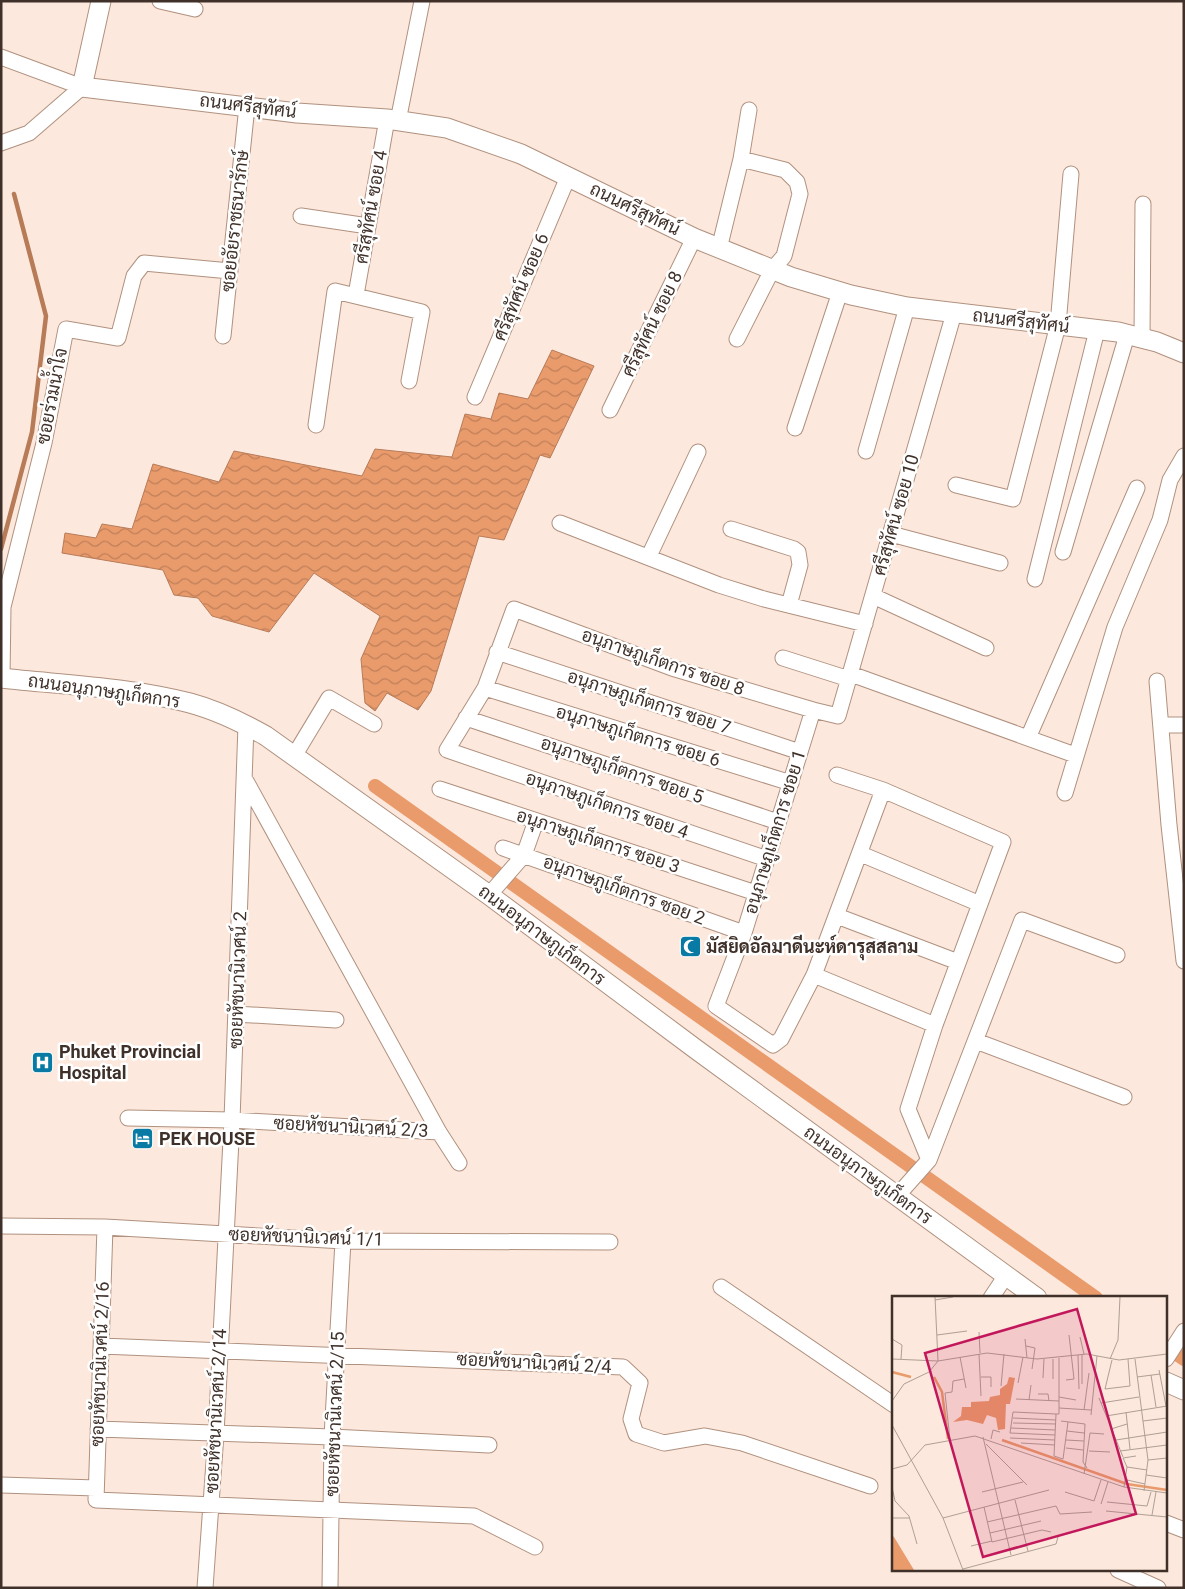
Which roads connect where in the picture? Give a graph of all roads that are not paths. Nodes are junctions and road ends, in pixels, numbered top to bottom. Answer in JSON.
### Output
{"nodes":[{"id":1,"x":101,"y":1,"type":"edge"},
{"id":2,"x":160,"y":1,"type":"edge"},
{"id":3,"x":422,"y":1,"type":"edge"},
{"id":4,"x":195,"y":9,"type":"dead end"},
{"id":5,"x":1,"y":57,"type":"edge"},
{"id":6,"x":82,"y":87,"type":"junction"},
{"id":7,"x":247,"y":106,"type":"junction"},
{"id":8,"x":749,"y":110,"type":"dead end"},
{"id":9,"x":393,"y":120,"type":"junction"},
{"id":10,"x":1,"y":143,"type":"edge"},
{"id":11,"x":741,"y":159,"type":"junction"},
{"id":12,"x":1071,"y":174,"type":"dead end"},
{"id":13,"x":568,"y":177,"type":"junction"},
{"id":14,"x":1143,"y":204,"type":"dead end"},
{"id":15,"x":302,"y":216,"type":"dead end"},
{"id":16,"x":368,"y":226,"type":"junction"},
{"id":17,"x":694,"y":238,"type":"junction"},
{"id":18,"x":719,"y":249,"type":"junction"},
{"id":19,"x":772,"y":270,"type":"junction"},
{"id":20,"x":230,"y":271,"type":"junction"},
{"id":21,"x":840,"y":292,"type":"junction"},
{"id":22,"x":356,"y":294,"type":"junction"},
{"id":23,"x":908,"y":307,"type":"junction"},
{"id":24,"x":954,"y":313,"type":"junction"},
{"id":25,"x":1058,"y":325,"type":"junction"},
{"id":26,"x":1098,"y":330,"type":"junction"},
{"id":27,"x":223,"y":336,"type":"dead end"},
{"id":28,"x":1135,"y":337,"type":"junction"},
{"id":29,"x":737,"y":339,"type":"dead end"},
{"id":30,"x":1184,"y":353,"type":"edge"},
{"id":31,"x":409,"y":381,"type":"dead end"},
{"id":32,"x":475,"y":397,"type":"dead end"},
{"id":33,"x":610,"y":410,"type":"dead end"},
{"id":34,"x":316,"y":425,"type":"dead end"},
{"id":35,"x":795,"y":428,"type":"dead end"},
{"id":36,"x":866,"y":451,"type":"dead end"},
{"id":37,"x":698,"y":452,"type":"dead end"},
{"id":38,"x":1184,"y":456,"type":"edge"},
{"id":39,"x":956,"y":485,"type":"dead end"},
{"id":40,"x":1137,"y":488,"type":"dead end"},
{"id":41,"x":560,"y":523,"type":"dead end"},
{"id":42,"x":731,"y":529,"type":"dead end"},
{"id":43,"x":891,"y":534,"type":"junction"},
{"id":44,"x":1063,"y":552,"type":"dead end"},
{"id":45,"x":649,"y":556,"type":"junction"},
{"id":46,"x":1000,"y":563,"type":"dead end"},
{"id":47,"x":1035,"y":578,"type":"dead end"},
{"id":48,"x":873,"y":596,"type":"junction"},
{"id":49,"x":789,"y":605,"type":"junction"},
{"id":50,"x":865,"y":624,"type":"junction"},
{"id":51,"x":986,"y":648,"type":"dead end"},
{"id":52,"x":498,"y":652,"type":"junction"},
{"id":53,"x":783,"y":658,"type":"dead end"},
{"id":54,"x":850,"y":676,"type":"junction"},
{"id":55,"x":2,"y":678,"type":"edge"},
{"id":56,"x":1157,"y":681,"type":"dead end"},
{"id":57,"x":485,"y":688,"type":"junction"},
{"id":58,"x":813,"y":710,"type":"junction"},
{"id":59,"x":466,"y":718,"type":"junction"},
{"id":60,"x":374,"y":724,"type":"dead end"},
{"id":61,"x":246,"y":725,"type":"junction"},
{"id":62,"x":1161,"y":725,"type":"junction"},
{"id":63,"x":1184,"y":725,"type":"edge"},
{"id":64,"x":1028,"y":738,"type":"junction"},
{"id":65,"x":800,"y":752,"type":"junction"},
{"id":66,"x":294,"y":756,"type":"junction"},
{"id":67,"x":1075,"y":756,"type":"junction"},
{"id":68,"x":838,"y":775,"type":"dead end"},
{"id":69,"x":245,"y":780,"type":"junction"},
{"id":70,"x":790,"y":783,"type":"junction"},
{"id":71,"x":440,"y":789,"type":"dead end"},
{"id":72,"x":883,"y":790,"type":"junction"},
{"id":73,"x":1065,"y":793,"type":"dead end"},
{"id":74,"x":536,"y":821,"type":"junction"},
{"id":75,"x":778,"y":822,"type":"junction"},
{"id":76,"x":1176,"y":824,"type":"edge"},
{"id":77,"x":503,"y":848,"type":"dead end"},
{"id":78,"x":860,"y":854,"type":"junction"},
{"id":79,"x":524,"y":855,"type":"junction"},
{"id":80,"x":766,"y":859,"type":"junction"},
{"id":81,"x":756,"y":893,"type":"junction"},
{"id":82,"x":489,"y":895,"type":"junction"},
{"id":83,"x":980,"y":904,"type":"junction"},
{"id":84,"x":837,"y":916,"type":"junction"},
{"id":85,"x":1182,"y":928,"type":"edge"},
{"id":86,"x":744,"y":933,"type":"junction"},
{"id":87,"x":1117,"y":955,"type":"dead end"},
{"id":88,"x":958,"y":962,"type":"junction"},
{"id":89,"x":1184,"y":962,"type":"edge"},
{"id":90,"x":814,"y":976,"type":"junction"},
{"id":91,"x":236,"y":1014,"type":"junction"},
{"id":92,"x":336,"y":1020,"type":"dead end"},
{"id":93,"x":935,"y":1025,"type":"junction"},
{"id":94,"x":976,"y":1041,"type":"junction"},
{"id":95,"x":1124,"y":1097,"type":"dead end"},
{"id":96,"x":128,"y":1118,"type":"dead end"},
{"id":97,"x":232,"y":1120,"type":"junction"},
{"id":98,"x":440,"y":1132,"type":"junction"},
{"id":99,"x":929,"y":1160,"type":"junction"},
{"id":100,"x":459,"y":1163,"type":"dead end"},
{"id":101,"x":897,"y":1196,"type":"junction"},
{"id":102,"x":1,"y":1226,"type":"edge"},
{"id":103,"x":105,"y":1227,"type":"junction"},
{"id":104,"x":226,"y":1234,"type":"junction"},
{"id":105,"x":343,"y":1241,"type":"junction"},
{"id":106,"x":610,"y":1242,"type":"dead end"},
{"id":107,"x":1006,"y":1277,"type":"junction"},
{"id":108,"x":721,"y":1287,"type":"dead end"},
{"id":109,"x":992,"y":1296,"type":"edge"},
{"id":110,"x":1034,"y":1296,"type":"edge"},
{"id":111,"x":1184,"y":1331,"type":"edge"},
{"id":112,"x":101,"y":1346,"type":"junction"},
{"id":113,"x":219,"y":1352,"type":"junction"},
{"id":114,"x":337,"y":1354,"type":"junction"},
{"id":115,"x":1168,"y":1356,"type":"edge"},
{"id":116,"x":1168,"y":1383,"type":"edge"},
{"id":117,"x":1184,"y":1390,"type":"edge"},
{"id":118,"x":892,"y":1404,"type":"edge"},
{"id":119,"x":98,"y":1430,"type":"junction"},
{"id":120,"x":216,"y":1434,"type":"junction"},
{"id":121,"x":332,"y":1437,"type":"junction"},
{"id":122,"x":488,"y":1446,"type":"dead end"},
{"id":123,"x":1,"y":1485,"type":"edge"},
{"id":124,"x":870,"y":1486,"type":"dead end"},
{"id":125,"x":96,"y":1494,"type":"junction"},
{"id":126,"x":210,"y":1506,"type":"junction"},
{"id":127,"x":331,"y":1510,"type":"junction"},
{"id":128,"x":1168,"y":1525,"type":"edge"},
{"id":129,"x":1184,"y":1530,"type":"edge"},
{"id":130,"x":535,"y":1547,"type":"dead end"},
{"id":131,"x":1125,"y":1576,"type":"edge"},
{"id":132,"x":206,"y":1588,"type":"edge"},
{"id":133,"x":330,"y":1588,"type":"edge"},
{"id":134,"x":1158,"y":1588,"type":"edge"}],
"edges":[{"from":1,"to":6,"type":"street"},
{"from":2,"to":4,"type":"street"},
{"from":3,"to":9,"type":"street","name":"ศรีสุทัศน์ ซอย 4"},
{"from":5,"to":6,"type":"street"},
{"from":6,"to":7,"type":"street","name":"ถนนศรีสุทัศน์"},
{"from":6,"to":10,"type":"street"},
{"from":7,"to":9,"type":"street","name":"ถนนศรีสุทัศน์"},
{"from":7,"to":20,"type":"street","name":"ซอยอัยราชธนารักษ์"},
{"from":8,"to":11,"type":"street"},
{"from":9,"to":13,"type":"street","name":"ถนนศรีสุทัศน์"},
{"from":9,"to":16,"type":"street","name":"ศรีสุทัศน์ ซอย 4"},
{"from":11,"to":18,"type":"street"},
{"from":11,"to":19,"type":"street"},
{"from":12,"to":25,"type":"street"},
{"from":13,"to":17,"type":"street","name":"ถนนศรีสุทัศน์"},
{"from":13,"to":32,"type":"street","name":"ศรีสุทัศน์ ซอย 6"},
{"from":14,"to":28,"type":"street"},
{"from":15,"to":16,"type":"street"},
{"from":16,"to":22,"type":"street","name":"ศรีสุทัศน์ ซอย 4"},
{"from":17,"to":18,"type":"street","name":"ถนนศรีสุทัศน์"},
{"from":17,"to":33,"type":"street","name":"ศรีสุทัศน์ ซอย 8"},
{"from":18,"to":19,"type":"street","name":"ถนนศรีสุทัศน์"},
{"from":19,"to":21,"type":"street","name":"ถนนศรีสุทัศน์"},
{"from":19,"to":29,"type":"street"},
{"from":20,"to":27,"type":"street","name":"ซอยอัยราชธนารักษ์"},
{"from":20,"to":55,"type":"street","name":"ซอยร่วมน้ำใจ"},
{"from":21,"to":23,"type":"street","name":"ถนนศรีสุทัศน์"},
{"from":21,"to":35,"type":"street"},
{"from":22,"to":31,"type":"street"},
{"from":22,"to":34,"type":"street"},
{"from":23,"to":24,"type":"street","name":"ถนนศรีสุทัศน์"},
{"from":23,"to":36,"type":"street"},
{"from":24,"to":25,"type":"street","name":"ถนนศรีสุทัศน์"},
{"from":24,"to":43,"type":"street","name":"ศรีสุทัศน์ ซอย 10"},
{"from":25,"to":26,"type":"street","name":"ถนนศรีสุทัศน์"},
{"from":25,"to":39,"type":"street"},
{"from":26,"to":28,"type":"street","name":"ถนนศรีสุทัศน์"},
{"from":26,"to":47,"type":"street"},
{"from":28,"to":30,"type":"street","name":"ถนนศรีสุทัศน์"},
{"from":28,"to":44,"type":"street"},
{"from":37,"to":45,"type":"street"},
{"from":38,"to":67,"type":"street"},
{"from":40,"to":64,"type":"street"},
{"from":41,"to":45,"type":"street"},
{"from":42,"to":49,"type":"street"},
{"from":43,"to":46,"type":"street"},
{"from":43,"to":48,"type":"street","name":"ศรีสุทัศน์ ซอย 10"},
{"from":45,"to":49,"type":"street"},
{"from":48,"to":50,"type":"street","name":"ศรีสุทัศน์ ซอย 10"},
{"from":48,"to":51,"type":"street"},
{"from":49,"to":50,"type":"street"},
{"from":50,"to":54,"type":"street","name":"ศรีสุทัศน์ ซอย 10"},
{"from":52,"to":57,"type":"street"},
{"from":52,"to":58,"type":"street","name":"อนุภาษภูเก็ตการ ซอย 8"},
{"from":52,"to":65,"type":"street","name":"อนุภาษภูเก็ตการ ซอย 7"},
{"from":53,"to":54,"type":"street"},
{"from":54,"to":58,"type":"street","name":"ศรีสุทัศน์ ซอย 10"},
{"from":54,"to":64,"type":"street"},
{"from":55,"to":61,"type":"street","name":"ถนนอนุภาษภูเก็ตการ"},
{"from":56,"to":62,"type":"street"},
{"from":57,"to":59,"type":"street"},
{"from":57,"to":70,"type":"street","name":"อนุภาษภูเก็ตการ ซอย 6"},
{"from":58,"to":65,"type":"street","name":"อนุภาษภูเก็ตการ ซอย 1"},
{"from":59,"to":75,"type":"street","name":"อนุภาษภูเก็ตการ ซอย 5"},
{"from":59,"to":80,"type":"street","name":"อนุภาษภูเก็ตการ ซอย 4"},
{"from":60,"to":66,"type":"street"},
{"from":61,"to":66,"type":"street","name":"ถนนอนุภาษภูเก็ตการ"},
{"from":61,"to":69,"type":"street","name":"ซอยหัชนานิเวศน์ 2"},
{"from":62,"to":63,"type":"street"},
{"from":62,"to":76,"type":"street"},
{"from":64,"to":67,"type":"street"},
{"from":65,"to":70,"type":"street","name":"อนุภาษภูเก็ตการ ซอย 1"},
{"from":66,"to":82,"type":"street","name":"ถนนอนุภาษภูเก็ตการ"},
{"from":67,"to":73,"type":"street"},
{"from":68,"to":72,"type":"street"},
{"from":69,"to":91,"type":"street","name":"ซอยหัชนานิเวศน์ 2"},
{"from":69,"to":98,"type":"street"},
{"from":70,"to":75,"type":"street","name":"อนุภาษภูเก็ตการ ซอย 1"},
{"from":71,"to":74,"type":"street","name":"อนุภาษภูเก็ตการ ซอย 3"},
{"from":72,"to":78,"type":"street"},
{"from":72,"to":83,"type":"street"},
{"from":74,"to":79,"type":"street"},
{"from":74,"to":81,"type":"street","name":"อนุภาษภูเก็ตการ ซอย 3"},
{"from":75,"to":80,"type":"street","name":"อนุภาษภูเก็ตการ ซอย 1"},
{"from":76,"to":85,"type":"street"},
{"from":77,"to":79,"type":"street","name":"อนุภาษภูเก็ตการ ซอย 2"},
{"from":78,"to":83,"type":"street"},
{"from":78,"to":84,"type":"street"},
{"from":79,"to":82,"type":"street"},
{"from":79,"to":86,"type":"street","name":"อนุภาษภูเก็ตการ ซอย 2"},
{"from":80,"to":81,"type":"street","name":"อนุภาษภูเก็ตการ ซอย 1"},
{"from":81,"to":86,"type":"street","name":"อนุภาษภูเก็ตการ ซอย 1"},
{"from":82,"to":101,"type":"street","name":"ถนนอนุภาษภูเก็ตการ"},
{"from":83,"to":88,"type":"street"},
{"from":84,"to":88,"type":"street"},
{"from":84,"to":90,"type":"street"},
{"from":85,"to":89,"type":"street"},
{"from":86,"to":90,"type":"street","name":"อนุภาษภูเก็ตการ ซอย 1"},
{"from":87,"to":94,"type":"street"},
{"from":88,"to":93,"type":"street"},
{"from":90,"to":93,"type":"street"},
{"from":91,"to":92,"type":"street"},
{"from":91,"to":97,"type":"street","name":"ซอยหัชนานิเวศน์ 2"},
{"from":93,"to":99,"type":"street"},
{"from":94,"to":95,"type":"street"},
{"from":94,"to":99,"type":"street"},
{"from":96,"to":97,"type":"street","name":"ซอยหัชนานิเวศน์ 2/3"},
{"from":97,"to":98,"type":"street","name":"ซอยหัชนานิเวศน์ 2/3"},
{"from":97,"to":104,"type":"street","name":"ซอยหัชนานิเวศน์ 2"},
{"from":98,"to":100,"type":"street"},
{"from":99,"to":101,"type":"street"},
{"from":101,"to":107,"type":"street","name":"ถนนอนุภาษภูเก็ตการ"},
{"from":102,"to":103,"type":"street","name":"ซอยหัชนานิเวศน์ 1/1"},
{"from":103,"to":104,"type":"street","name":"ซอยหัชนานิเวศน์ 1/1"},
{"from":103,"to":112,"type":"street","name":"ซอยหัชนานิเวศน์ 2/16"},
{"from":104,"to":105,"type":"street","name":"ซอยหัชนานิเวศน์ 1/1"},
{"from":104,"to":113,"type":"street","name":"ซอยหัชนานิเวศน์ 2/14"},
{"from":105,"to":106,"type":"street","name":"ซอยหัชนานิเวศน์ 1/1"},
{"from":105,"to":114,"type":"street","name":"ซอยหัชนานิเวศน์ 2/15"},
{"from":107,"to":109,"type":"street"},
{"from":107,"to":110,"type":"street","name":"ถนนอนุภาษภูเก็ตการ"},
{"from":108,"to":118,"type":"street"},
{"from":111,"to":115,"type":"street"},
{"from":112,"to":113,"type":"street"},
{"from":112,"to":119,"type":"street","name":"ซอยหัชนานิเวศน์ 2/16"},
{"from":113,"to":114,"type":"street"},
{"from":113,"to":120,"type":"street","name":"ซอยหัชนานิเวศน์ 2/14"},
{"from":114,"to":121,"type":"street","name":"ซอยหัชนานิเวศน์ 2/15"},
{"from":114,"to":124,"type":"street","name":"ซอยหัชนานิเวศน์ 2/4"},
{"from":116,"to":117,"type":"street"},
{"from":119,"to":120,"type":"street"},
{"from":119,"to":125,"type":"street","name":"ซอยหัชนานิเวศน์ 2/16"},
{"from":120,"to":121,"type":"street"},
{"from":120,"to":126,"type":"street","name":"ซอยหัชนานิเวศน์ 2/14"},
{"from":121,"to":122,"type":"street"},
{"from":121,"to":127,"type":"street","name":"ซอยหัชนานิเวศน์ 2/15"},
{"from":123,"to":125,"type":"street"},
{"from":125,"to":126,"type":"street"},
{"from":126,"to":127,"type":"street"},
{"from":126,"to":132,"type":"street","name":"ซอยหัชนานิเวศน์ 2/14"},
{"from":127,"to":130,"type":"street"},
{"from":127,"to":133,"type":"street","name":"ซอยหัชนานิเวศน์ 2/15"},
{"from":128,"to":129,"type":"street"},
{"from":131,"to":134,"type":"street"}]}
